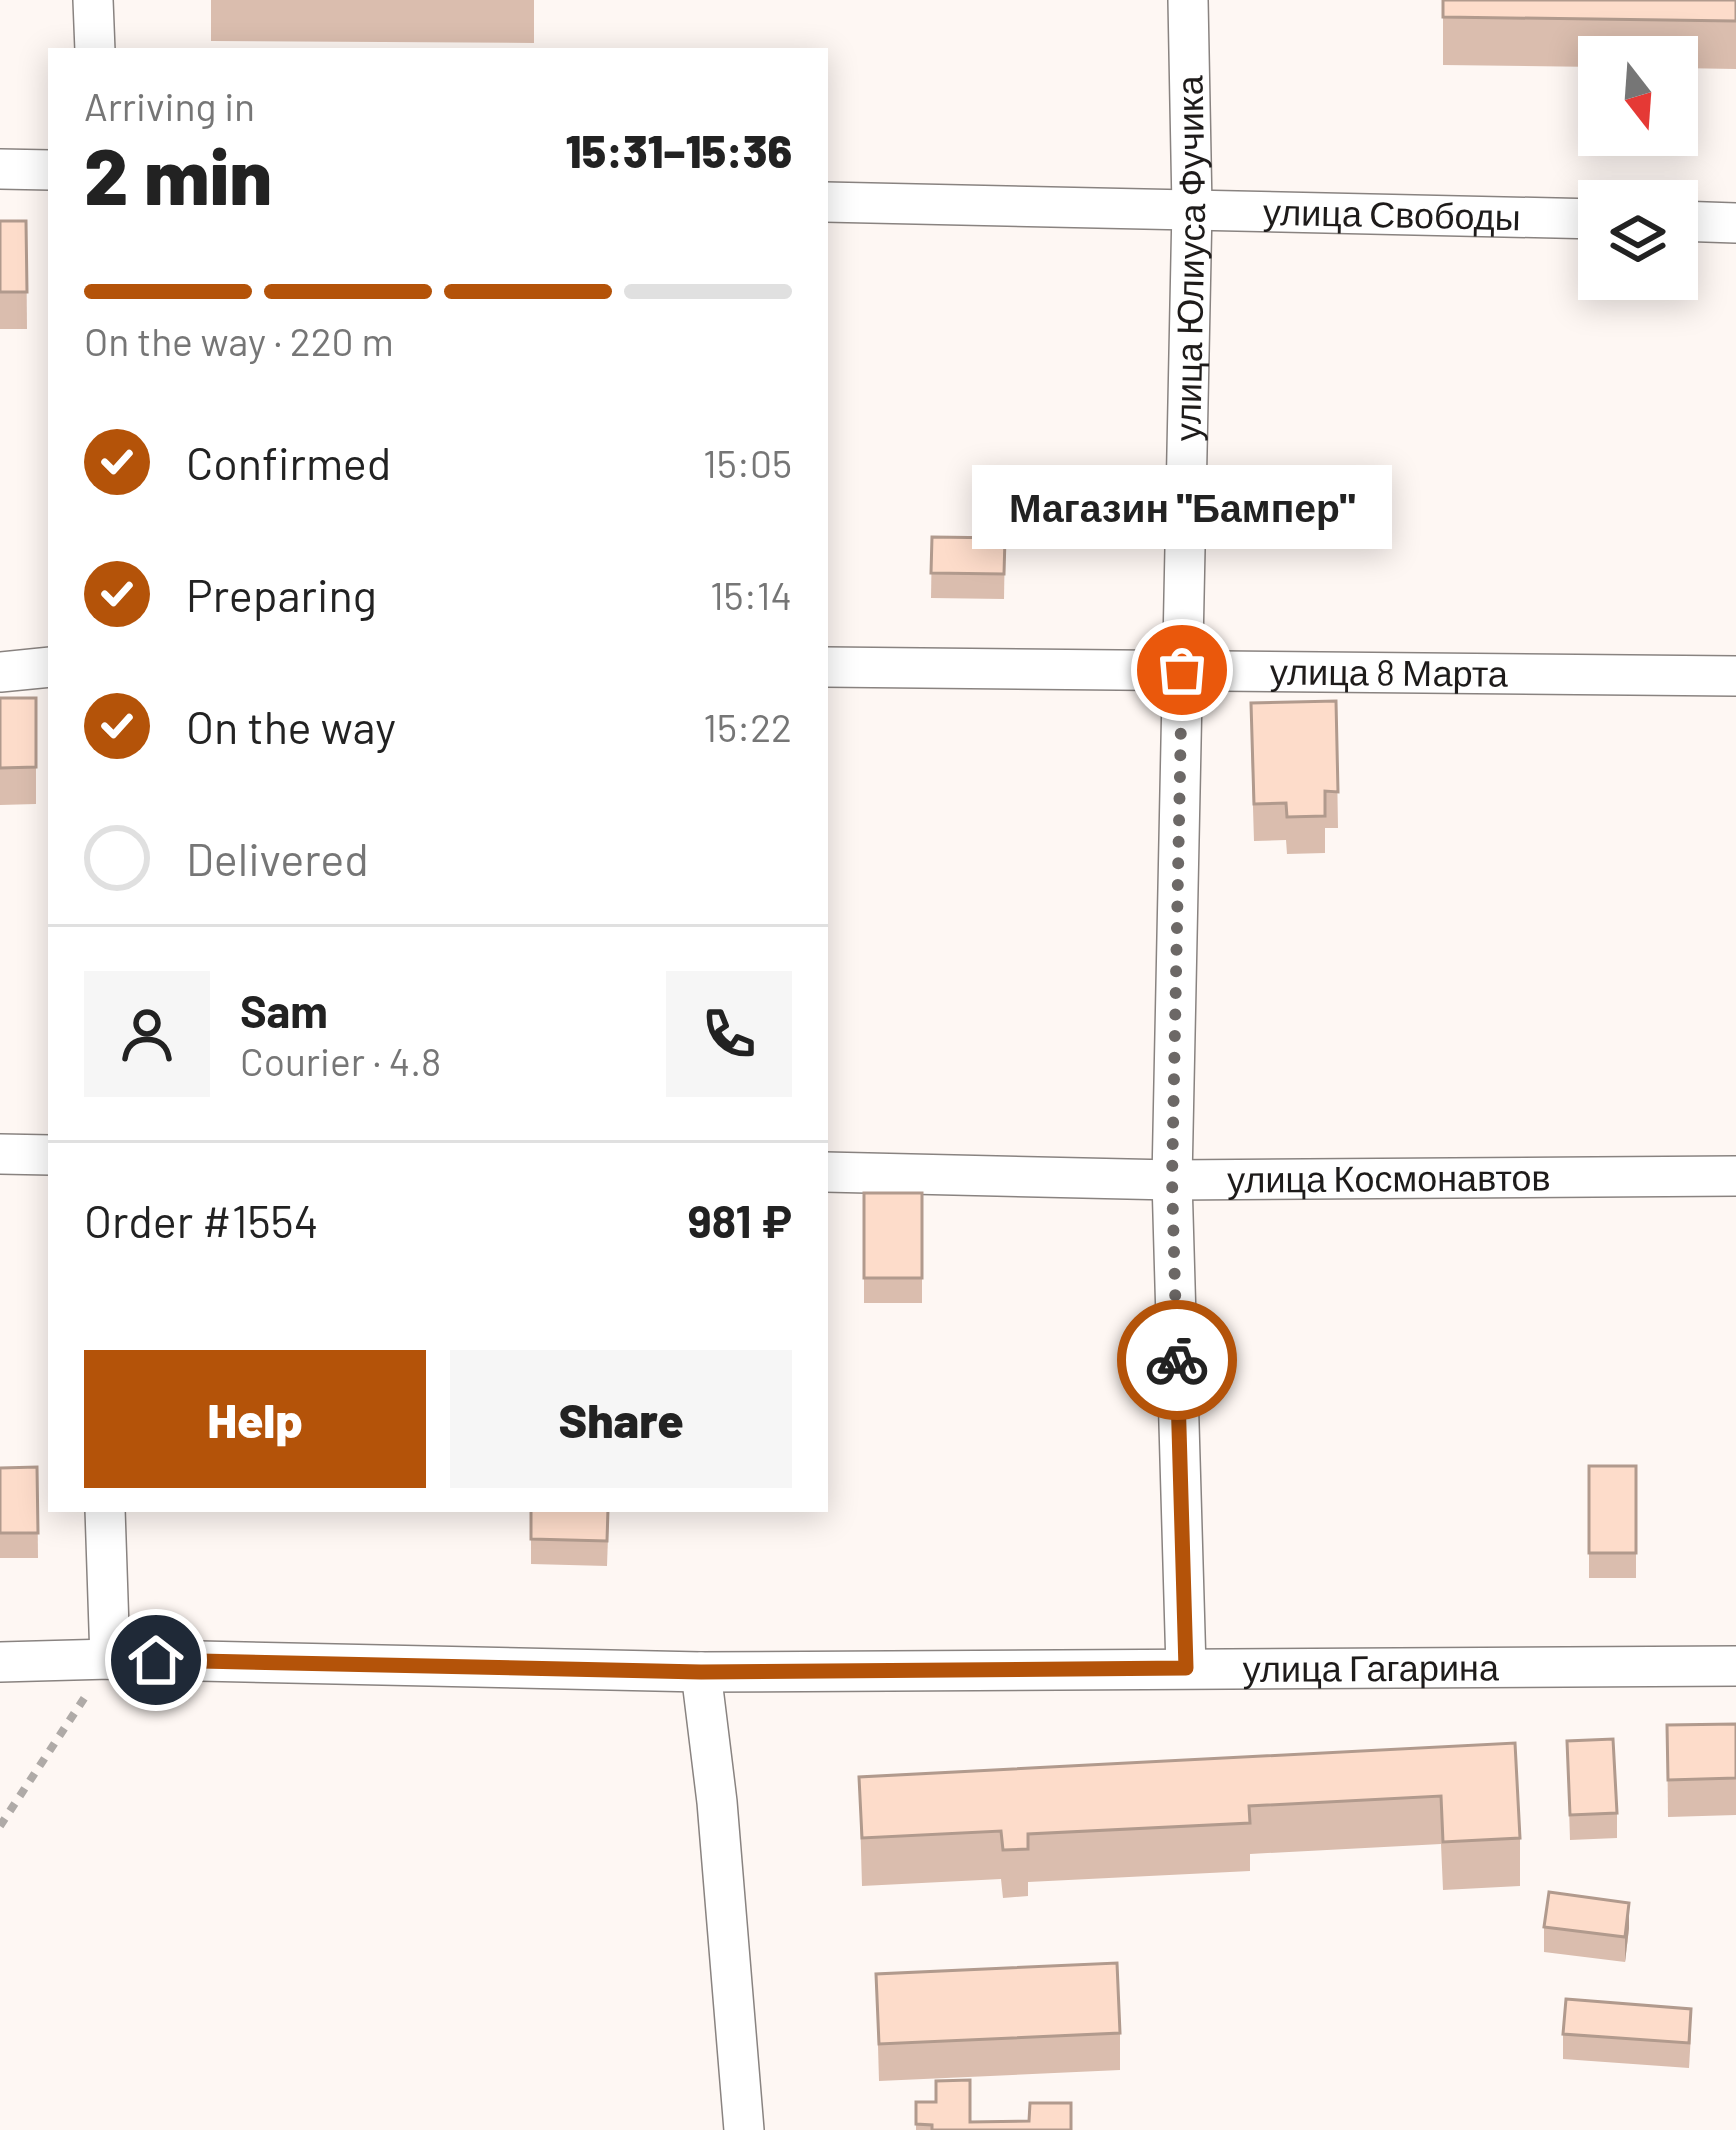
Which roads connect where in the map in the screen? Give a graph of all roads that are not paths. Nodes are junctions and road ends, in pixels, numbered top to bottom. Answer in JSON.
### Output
{"nodes":[{"id":1,"x":93,"y":0,"type":"edge"},
{"id":2,"x":1188,"y":0,"type":"edge"},
{"id":3,"x":95,"y":48,"type":"edge"},
{"id":4,"x":0,"y":169,"type":"edge"},
{"id":5,"x":48,"y":170,"type":"edge"},
{"id":6,"x":828,"y":202,"type":"edge"},
{"id":7,"x":1192,"y":208,"type":"junction"},
{"id":8,"x":1578,"y":218,"type":"edge"},
{"id":9,"x":1698,"y":222,"type":"edge"},
{"id":10,"x":1736,"y":223,"type":"edge"},
{"id":11,"x":48,"y":667,"type":"edge"},
{"id":12,"x":828,"y":668,"type":"edge"},
{"id":13,"x":1182,"y":670,"type":"junction"},
{"id":14,"x":0,"y":672,"type":"edge"},
{"id":15,"x":1736,"y":676,"type":"edge"},
{"id":16,"x":0,"y":1154,"type":"edge"},
{"id":17,"x":48,"y":1155,"type":"edge"},
{"id":18,"x":828,"y":1172,"type":"edge"},
{"id":19,"x":1736,"y":1176,"type":"edge"},
{"id":20,"x":1172,"y":1180,"type":"junction"},
{"id":21,"x":105,"y":1512,"type":"edge"},
{"id":22,"x":110,"y":1659,"type":"junction"},
{"id":23,"x":0,"y":1662,"type":"edge"},
{"id":24,"x":1736,"y":1666,"type":"edge"},
{"id":25,"x":1186,"y":1668,"type":"junction"},
{"id":26,"x":701,"y":1672,"type":"junction"},
{"id":27,"x":744,"y":2130,"type":"edge"}],
"edges":[{"from":1,"to":3,"type":"street"},
{"from":2,"to":7,"type":"street","name":"улица Юлиуса Фучика"},
{"from":4,"to":5,"type":"street"},
{"from":6,"to":7,"type":"street","name":"улица Свободы"},
{"from":7,"to":8,"type":"street","name":"улица Свободы"},
{"from":7,"to":13,"type":"street","name":"улица Юлиуса Фучика"},
{"from":9,"to":10,"type":"street"},
{"from":11,"to":14,"type":"street"},
{"from":12,"to":13,"type":"street","name":"улица 8 Марта"},
{"from":13,"to":15,"type":"street","name":"улица 8 Марта"},
{"from":13,"to":20,"type":"street","name":"улица Юлиуса Фучика"},
{"from":16,"to":17,"type":"street"},
{"from":18,"to":20,"type":"street","name":"улица Космонавтов"},
{"from":19,"to":20,"type":"street","name":"улица Космонавтов"},
{"from":20,"to":25,"type":"street","name":"улица Юлиуса Фучика"},
{"from":21,"to":22,"type":"street"},
{"from":22,"to":23,"type":"street","name":"улица Гагарина"},
{"from":22,"to":26,"type":"street","name":"улица Гагарина"},
{"from":24,"to":25,"type":"street","name":"улица Гагарина"},
{"from":25,"to":26,"type":"street","name":"улица Гагарина"},
{"from":26,"to":27,"type":"street"}]}
